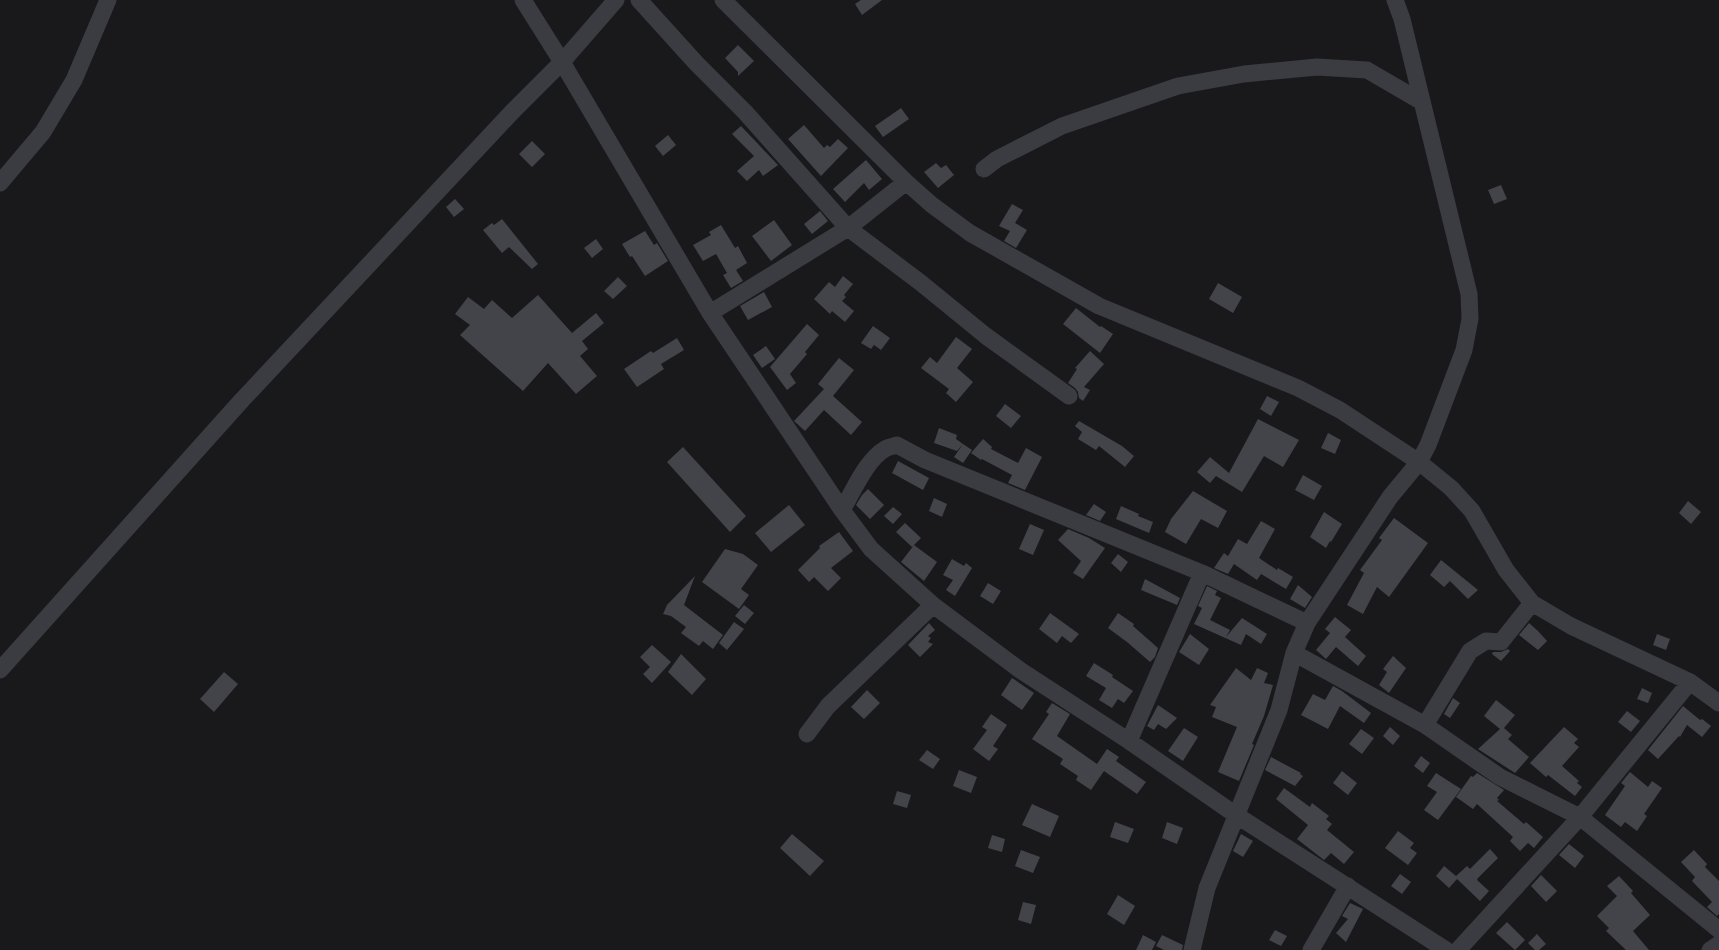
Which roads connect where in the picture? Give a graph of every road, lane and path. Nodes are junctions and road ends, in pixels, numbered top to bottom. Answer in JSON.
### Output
{"nodes":[{"id":1,"x":108,"y":0,"type":"edge"},
{"id":2,"x":523,"y":0,"type":"edge"},
{"id":3,"x":616,"y":0,"type":"edge"},
{"id":4,"x":639,"y":0,"type":"edge"},
{"id":5,"x":723,"y":0,"type":"edge"},
{"id":6,"x":1395,"y":0,"type":"edge"},
{"id":7,"x":562,"y":62,"type":"junction"},
{"id":8,"x":1422,"y":102,"type":"junction"},
{"id":9,"x":984,"y":169,"type":"dead end"},
{"id":10,"x":906,"y":182,"type":"junction"},
{"id":11,"x":0,"y":183,"type":"edge"},
{"id":12,"x":848,"y":228,"type":"junction"},
{"id":13,"x":710,"y":313,"type":"junction"},
{"id":14,"x":1069,"y":396,"type":"dead end"},
{"id":15,"x":1419,"y":462,"type":"junction"},
{"id":16,"x":842,"y":510,"type":"junction"},
{"id":17,"x":1202,"y":573,"type":"junction"},
{"id":18,"x":1532,"y":603,"type":"junction"},
{"id":19,"x":933,"y":606,"type":"junction"},
{"id":20,"x":1307,"y":623,"type":"junction"},
{"id":21,"x":1294,"y":653,"type":"junction"},
{"id":22,"x":0,"y":670,"type":"edge"},
{"id":23,"x":1690,"y":682,"type":"junction"},
{"id":24,"x":1719,"y":703,"type":"edge"},
{"id":25,"x":1425,"y":725,"type":"junction"},
{"id":26,"x":807,"y":734,"type":"dead end"},
{"id":27,"x":1129,"y":741,"type":"junction"},
{"id":28,"x":1236,"y":815,"type":"junction"},
{"id":29,"x":1580,"y":817,"type":"junction"},
{"id":30,"x":1348,"y":886,"type":"junction"},
{"id":31,"x":1719,"y":930,"type":"edge"},
{"id":32,"x":1719,"y":944,"type":"edge"},
{"id":33,"x":1192,"y":950,"type":"edge"},
{"id":34,"x":1311,"y":950,"type":"edge"},
{"id":35,"x":1446,"y":950,"type":"edge"},
{"id":36,"x":1458,"y":950,"type":"edge"},
{"id":37,"x":1710,"y":950,"type":"edge"}],
"edges":[{"from":1,"to":11,"type":"street"},
{"from":2,"to":7,"type":"street"},
{"from":3,"to":7,"type":"street"},
{"from":4,"to":12,"type":"street"},
{"from":5,"to":10,"type":"street"},
{"from":6,"to":8,"type":"street"},
{"from":7,"to":13,"type":"street"},
{"from":7,"to":22,"type":"street"},
{"from":8,"to":9,"type":"street"},
{"from":8,"to":15,"type":"street"},
{"from":10,"to":12,"type":"street"},
{"from":10,"to":15,"type":"street"},
{"from":12,"to":13,"type":"street"},
{"from":12,"to":14,"type":"street"},
{"from":13,"to":16,"type":"street"},
{"from":15,"to":18,"type":"street"},
{"from":15,"to":20,"type":"street"},
{"from":16,"to":17,"type":"street"},
{"from":16,"to":19,"type":"street"},
{"from":17,"to":20,"type":"street"},
{"from":17,"to":27,"type":"street"},
{"from":18,"to":23,"type":"street"},
{"from":18,"to":25,"type":"street"},
{"from":19,"to":26,"type":"street"},
{"from":19,"to":27,"type":"street"},
{"from":20,"to":21,"type":"street"},
{"from":21,"to":25,"type":"street"},
{"from":21,"to":28,"type":"street"},
{"from":23,"to":24,"type":"street"},
{"from":23,"to":29,"type":"street"},
{"from":25,"to":29,"type":"street"},
{"from":27,"to":28,"type":"street"},
{"from":28,"to":30,"type":"street"},
{"from":28,"to":33,"type":"street"},
{"from":29,"to":31,"type":"street"},
{"from":29,"to":36,"type":"street"},
{"from":30,"to":34,"type":"street"},
{"from":30,"to":35,"type":"street"},
{"from":32,"to":37,"type":"street"}]}
